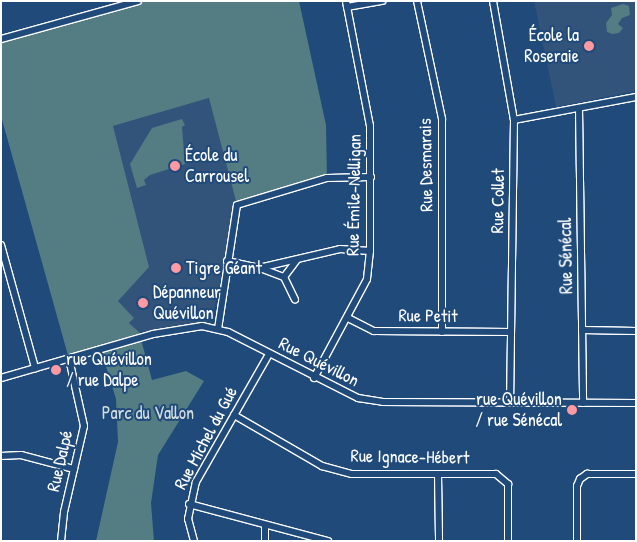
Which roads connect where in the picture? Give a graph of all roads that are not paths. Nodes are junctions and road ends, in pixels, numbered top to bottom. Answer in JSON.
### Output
{"nodes":[{"id":1,"x":138,"y":1,"type":"edge"},
{"id":2,"x":382,"y":1,"type":"edge"},
{"id":3,"x":417,"y":1,"type":"edge"},
{"id":4,"x":493,"y":1,"type":"edge"},
{"id":5,"x":346,"y":4,"type":"edge"},
{"id":6,"x":1,"y":39,"type":"edge"},
{"id":7,"x":636,"y":97,"type":"edge"},
{"id":8,"x":579,"y":108,"type":"junction"},
{"id":9,"x":514,"y":120,"type":"junction"},
{"id":10,"x":370,"y":177,"type":"junction"},
{"id":11,"x":1,"y":245,"type":"edge"},
{"id":12,"x":370,"y":251,"type":"junction"},
{"id":13,"x":227,"y":261,"type":"junction"},
{"id":14,"x":296,"y":261,"type":"junction"},
{"id":15,"x":259,"y":268,"type":"junction"},
{"id":16,"x":284,"y":277,"type":"junction"},
{"id":17,"x":295,"y":300,"type":"dead end"},
{"id":18,"x":348,"y":318,"type":"junction"},
{"id":19,"x":218,"y":329,"type":"junction"},
{"id":20,"x":582,"y":330,"type":"junction"},
{"id":21,"x":636,"y":331,"type":"edge"},
{"id":22,"x":442,"y":332,"type":"junction"},
{"id":23,"x":511,"y":332,"type":"junction"},
{"id":24,"x":270,"y":354,"type":"junction"},
{"id":25,"x":69,"y":359,"type":"junction"},
{"id":26,"x":35,"y":368,"type":"junction"},
{"id":27,"x":1,"y":378,"type":"edge"},
{"id":28,"x":314,"y":378,"type":"junction"},
{"id":29,"x":510,"y":402,"type":"junction"},
{"id":30,"x":583,"y":403,"type":"junction"},
{"id":31,"x":636,"y":403,"type":"edge"},
{"id":32,"x":234,"y":415,"type":"junction"},
{"id":33,"x":1,"y":456,"type":"edge"},
{"id":34,"x":74,"y":469,"type":"junction"},
{"id":35,"x":438,"y":474,"type":"junction"},
{"id":36,"x":636,"y":474,"type":"edge"},
{"id":37,"x":189,"y":504,"type":"junction"},
{"id":38,"x":265,"y":526,"type":"junction"},
{"id":39,"x":303,"y":538,"type":"edge"},
{"id":40,"x":60,"y":541,"type":"edge"},
{"id":41,"x":194,"y":541,"type":"edge"},
{"id":42,"x":265,"y":541,"type":"edge"},
{"id":43,"x":328,"y":541,"type":"edge"},
{"id":44,"x":439,"y":541,"type":"edge"},
{"id":45,"x":508,"y":541,"type":"edge"},
{"id":46,"x":577,"y":541,"type":"edge"}],
"edges":[{"from":1,"to":6,"type":"street"},
{"from":2,"to":5,"type":"street"},
{"from":3,"to":22,"type":"street","name":"Rue Desmarais"},
{"from":4,"to":9,"type":"street","name":"Rue Collet"},
{"from":5,"to":10,"type":"street","name":"Rue Émile-Nelligan"},
{"from":7,"to":8,"type":"street"},
{"from":8,"to":9,"type":"street"},
{"from":8,"to":20,"type":"street","name":"Rue Sénécal"},
{"from":9,"to":23,"type":"street","name":"Rue Collet"},
{"from":10,"to":12,"type":"street","name":"Rue Émile-Nelligan"},
{"from":10,"to":13,"type":"street"},
{"from":11,"to":26,"type":"street"},
{"from":12,"to":14,"type":"street"},
{"from":12,"to":18,"type":"street","name":"Rue Émile-Nelligan"},
{"from":13,"to":15,"type":"street"},
{"from":13,"to":19,"type":"street"},
{"from":14,"to":15,"type":"street"},
{"from":14,"to":16,"type":"street"},
{"from":15,"to":16,"type":"street"},
{"from":16,"to":17,"type":"street"},
{"from":18,"to":22,"type":"street","name":"Rue Petit"},
{"from":18,"to":28,"type":"street","name":"Rue Émile-Nelligan"},
{"from":19,"to":24,"type":"street","name":"Rue Quévillon"},
{"from":19,"to":25,"type":"street","name":"Rue Quévillon"},
{"from":20,"to":21,"type":"street"},
{"from":20,"to":30,"type":"street","name":"Rue Sénécal"},
{"from":22,"to":23,"type":"street","name":"Rue Petit"},
{"from":23,"to":29,"type":"street","name":"Rue Collet"},
{"from":24,"to":28,"type":"street","name":"Rue Quévillon"},
{"from":24,"to":32,"type":"street","name":"Rue Michel du Gué"},
{"from":25,"to":26,"type":"street","name":"Rue Quévillon"},
{"from":25,"to":34,"type":"street","name":"Rue Dalpé"},
{"from":26,"to":27,"type":"street","name":"Rue Quévillon"},
{"from":28,"to":29,"type":"street","name":"Rue Quévillon"},
{"from":29,"to":30,"type":"street","name":"Rue Quévillon"},
{"from":30,"to":31,"type":"street","name":"Rue Quévillon"},
{"from":32,"to":35,"type":"street","name":"Rue Ignace-Hébert"},
{"from":32,"to":37,"type":"street","name":"Rue Michel du Gué"},
{"from":33,"to":34,"type":"street"},
{"from":34,"to":40,"type":"street","name":"Rue Dalpé"},
{"from":35,"to":44,"type":"street"},
{"from":35,"to":45,"type":"street","name":"Rue Ignace-Hébert"},
{"from":36,"to":46,"type":"street"},
{"from":37,"to":38,"type":"street"},
{"from":37,"to":41,"type":"street","name":"Rue Michel du Gué"},
{"from":38,"to":39,"type":"street"},
{"from":38,"to":42,"type":"street"},
{"from":39,"to":43,"type":"street"}]}
